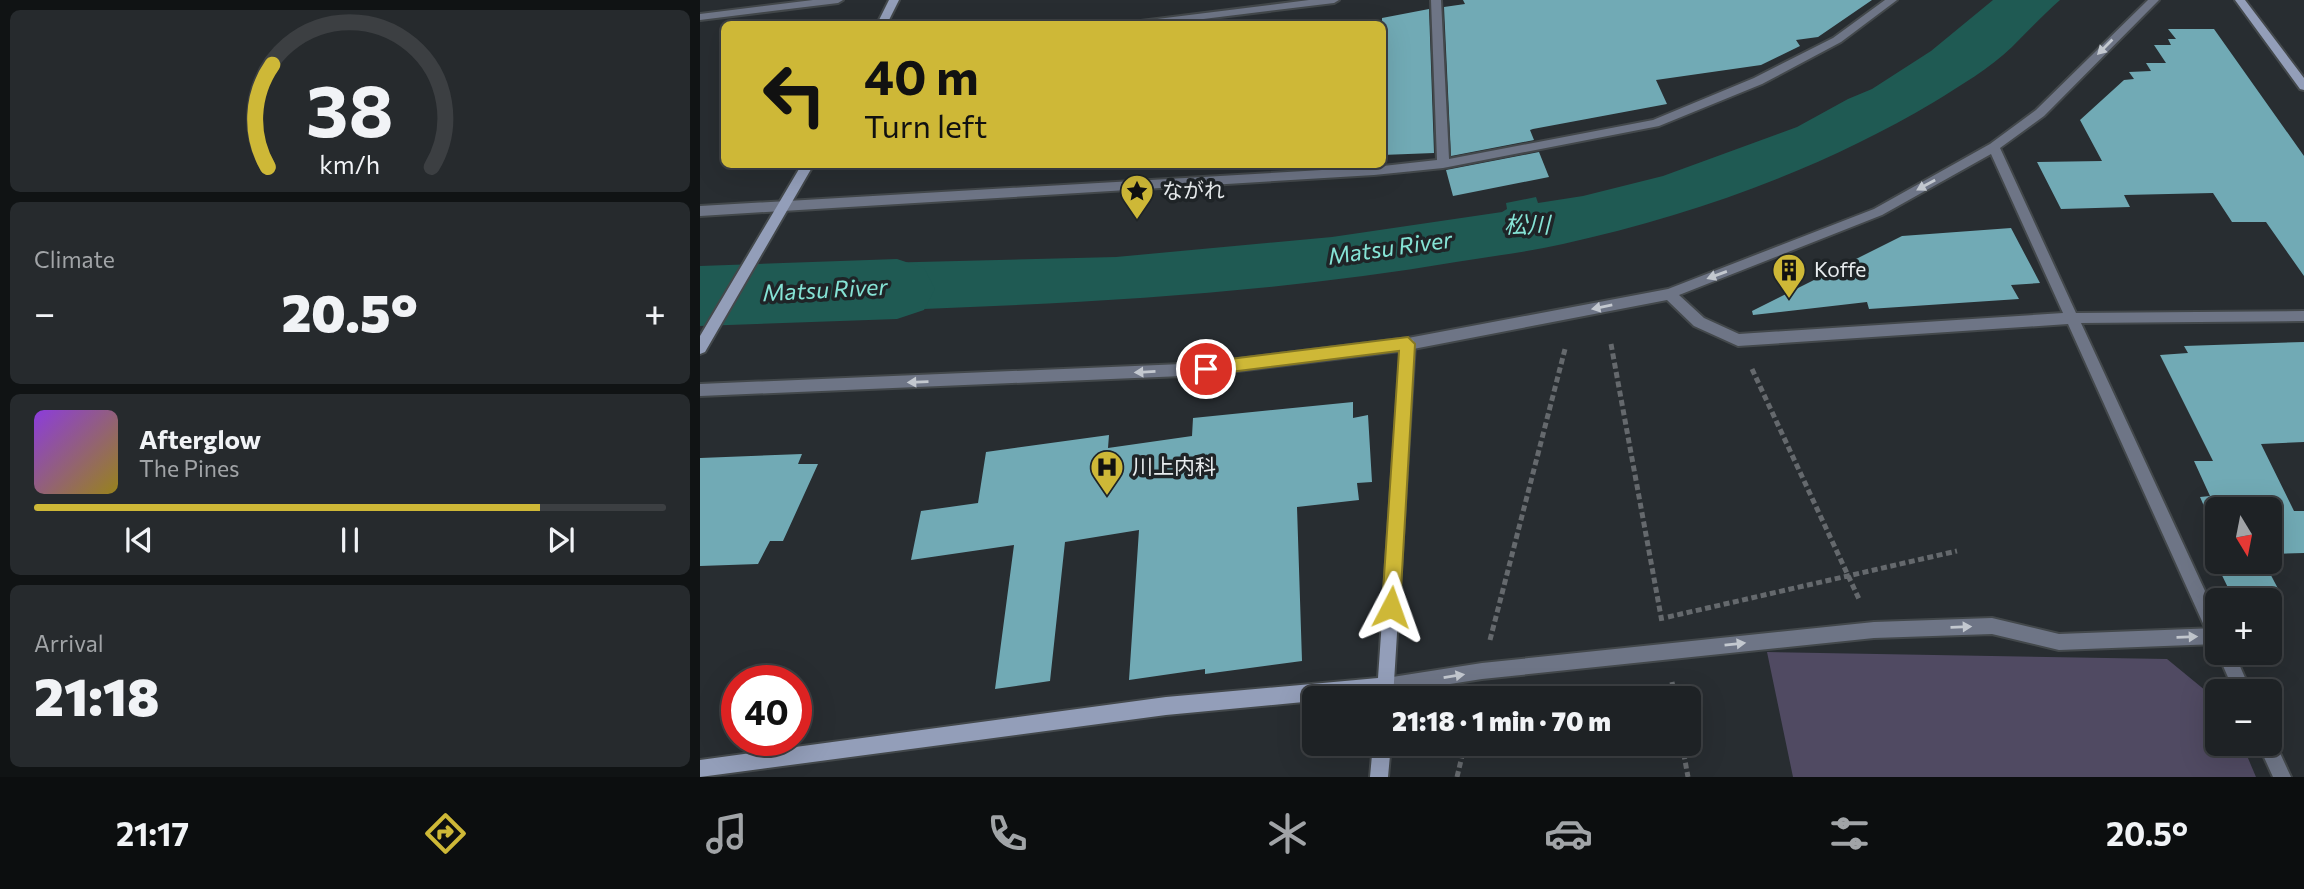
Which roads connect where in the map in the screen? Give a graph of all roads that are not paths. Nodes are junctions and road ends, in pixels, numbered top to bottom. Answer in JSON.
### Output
{"nodes":[{"id":1,"x":838,"y":0,"type":"edge"},
{"id":2,"x":894,"y":0,"type":"edge"},
{"id":3,"x":1334,"y":0,"type":"edge"},
{"id":4,"x":1436,"y":0,"type":"edge"},
{"id":5,"x":1892,"y":0,"type":"edge"},
{"id":6,"x":2154,"y":0,"type":"edge"},
{"id":7,"x":2240,"y":0,"type":"edge"},
{"id":8,"x":700,"y":17,"type":"edge"},
{"id":9,"x":884,"y":21,"type":"edge"},
{"id":10,"x":1165,"y":21,"type":"edge"},
{"id":11,"x":2304,"y":86,"type":"edge"},
{"id":12,"x":1994,"y":147,"type":"junction"},
{"id":13,"x":1443,"y":164,"type":"junction"},
{"id":14,"x":806,"y":168,"type":"edge"},
{"id":15,"x":786,"y":206,"type":"junction"},
{"id":16,"x":700,"y":211,"type":"edge"},
{"id":17,"x":1670,"y":294,"type":"junction"},
{"id":18,"x":2304,"y":316,"type":"edge"},
{"id":19,"x":2072,"y":318,"type":"junction"},
{"id":20,"x":702,"y":344,"type":"edge"},
{"id":21,"x":1408,"y":344,"type":"junction"},
{"id":22,"x":700,"y":390,"type":"edge"},
{"id":23,"x":2205,"y":609,"type":"edge"},
{"id":24,"x":2205,"y":636,"type":"edge"},
{"id":25,"x":1386,"y":686,"type":"edge"},
{"id":26,"x":1413,"y":686,"type":"edge"},
{"id":27,"x":1302,"y":697,"type":"edge"},
{"id":28,"x":1381,"y":756,"type":"edge"},
{"id":29,"x":2272,"y":756,"type":"edge"},
{"id":30,"x":700,"y":769,"type":"edge"},
{"id":31,"x":1379,"y":777,"type":"edge"},
{"id":32,"x":2282,"y":777,"type":"edge"}],
"edges":[{"from":1,"to":8,"type":"street"},
{"from":2,"to":9,"type":"street"},
{"from":3,"to":10,"type":"street"},
{"from":4,"to":13,"type":"street"},
{"from":5,"to":13,"type":"street"},
{"from":6,"to":12,"type":"street","one_way":true},
{"from":7,"to":11,"type":"street"},
{"from":12,"to":17,"type":"street","one_way":true},
{"from":12,"to":19,"type":"street"},
{"from":13,"to":15,"type":"street"},
{"from":14,"to":15,"type":"street"},
{"from":15,"to":16,"type":"street"},
{"from":15,"to":20,"type":"street"},
{"from":17,"to":19,"type":"street"},
{"from":17,"to":21,"type":"street","one_way":true},
{"from":18,"to":19,"type":"street"},
{"from":19,"to":23,"type":"street"},
{"from":21,"to":22,"type":"street","one_way":true},
{"from":21,"to":25,"type":"street"},
{"from":26,"to":24,"type":"street","one_way":true},
{"from":27,"to":30,"type":"street"},
{"from":28,"to":31,"type":"street"},
{"from":29,"to":32,"type":"street"}]}
